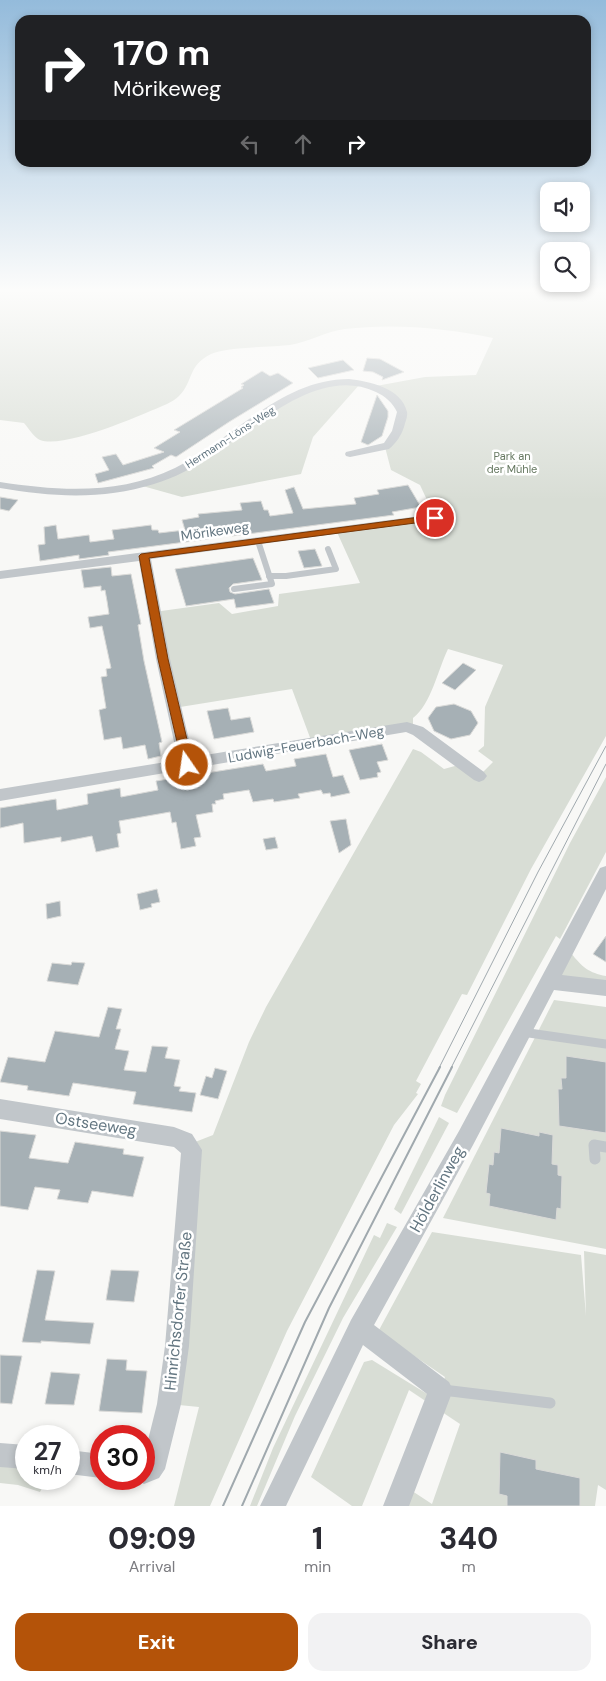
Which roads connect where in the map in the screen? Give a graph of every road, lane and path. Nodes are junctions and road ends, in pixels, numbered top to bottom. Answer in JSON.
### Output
{"nodes":[{"id":1,"x":350,"y":454,"type":"dead end"},
{"id":2,"x":0,"y":485,"type":"edge"},
{"id":3,"x":435,"y":518,"type":"dead end"},
{"id":4,"x":258,"y":540,"type":"junction"},
{"id":5,"x":328,"y":549,"type":"dead end"},
{"id":6,"x":144,"y":556,"type":"junction"},
{"id":7,"x":0,"y":575,"type":"edge"},
{"id":8,"x":270,"y":576,"type":"junction"},
{"id":9,"x":234,"y":589,"type":"dead end"},
{"id":10,"x":187,"y":765,"type":"junction"},
{"id":11,"x":479,"y":776,"type":"dead end"},
{"id":12,"x":0,"y":795,"type":"edge"},
{"id":13,"x":606,"y":874,"type":"edge"},
{"id":14,"x":548,"y":981,"type":"junction"},
{"id":15,"x":606,"y":988,"type":"edge"},
{"id":16,"x":522,"y":1032,"type":"junction"},
{"id":17,"x":606,"y":1044,"type":"edge"},
{"id":18,"x":0,"y":1109,"type":"edge"},
{"id":19,"x":190,"y":1144,"type":"joint"},
{"id":20,"x":606,"y":1147,"type":"edge"},
{"id":21,"x":595,"y":1159,"type":"dead end"},
{"id":22,"x":359,"y":1328,"type":"junction"},
{"id":23,"x":441,"y":1390,"type":"junction"},
{"id":24,"x":550,"y":1403,"type":"dead end"},
{"id":25,"x":0,"y":1456,"type":"edge"},
{"id":26,"x":15,"y":1457,"type":"edge"},
{"id":27,"x":155,"y":1462,"type":"edge"},
{"id":28,"x":273,"y":1506,"type":"edge"},
{"id":29,"x":396,"y":1506,"type":"edge"}],
"edges":[{"from":1,"to":2,"type":"street","name":"Hermann-Löns-Weg"},
{"from":3,"to":4,"type":"street","name":"Mörikeweg"},
{"from":4,"to":6,"type":"street","name":"Mörikeweg"},
{"from":4,"to":8,"type":"lane"},
{"from":5,"to":8,"type":"lane"},
{"from":6,"to":7,"type":"street","name":"Mörikeweg"},
{"from":6,"to":10,"type":"street"},
{"from":8,"to":9,"type":"lane"},
{"from":10,"to":11,"type":"street","name":"Ludwig-Feuerbach-Weg"},
{"from":10,"to":12,"type":"street","name":"Ludwig-Feuerbach-Weg"},
{"from":13,"to":14,"type":"street","name":"Hölderlinweg"},
{"from":14,"to":15,"type":"street"},
{"from":14,"to":16,"type":"street","name":"Hölderlinweg"},
{"from":16,"to":17,"type":"lane"},
{"from":16,"to":22,"type":"street","name":"Hölderlinweg"},
{"from":18,"to":19,"type":"street","name":"Ostseeweg"},
{"from":19,"to":27,"type":"street","name":"Hinrichsdorfer Straße"},
{"from":20,"to":21,"type":"lane"},
{"from":22,"to":23,"type":"street"},
{"from":22,"to":28,"type":"street","name":"Hölderlinweg"},
{"from":23,"to":24,"type":"lane"},
{"from":23,"to":29,"type":"street"},
{"from":25,"to":26,"type":"street"}]}
